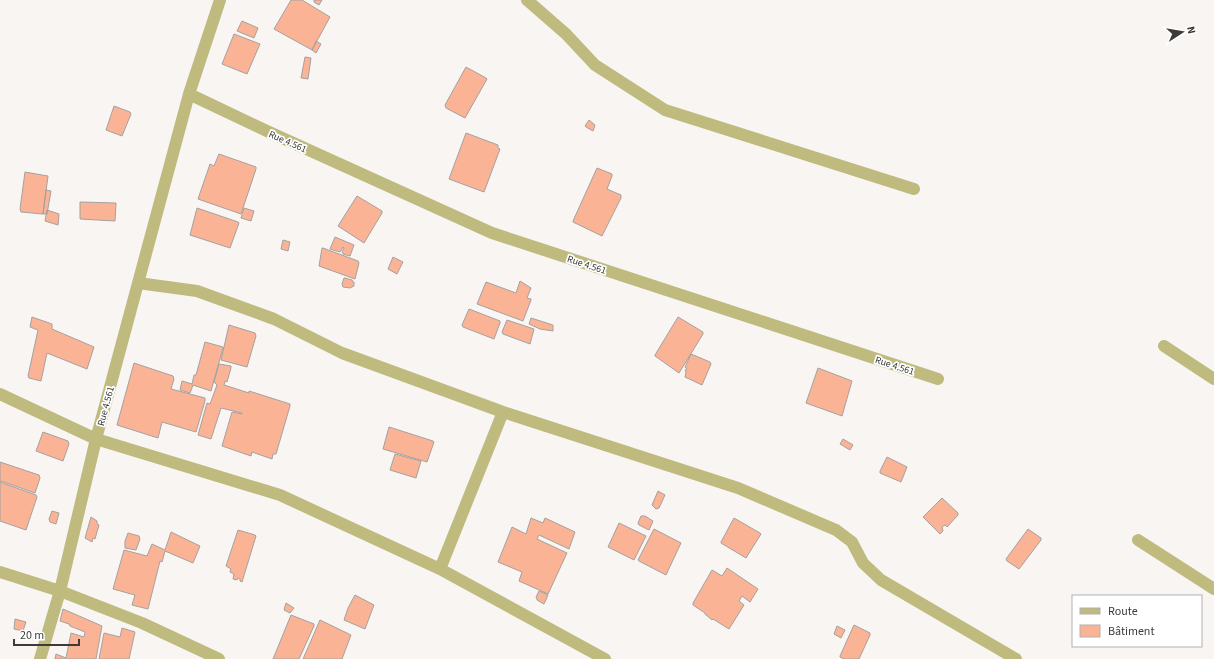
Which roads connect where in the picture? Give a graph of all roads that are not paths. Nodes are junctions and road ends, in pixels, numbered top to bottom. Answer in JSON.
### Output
{"nodes":[{"id":1,"x":220,"y":0,"type":"edge"},
{"id":2,"x":527,"y":0,"type":"edge"},
{"id":3,"x":189,"y":94,"type":"junction"},
{"id":4,"x":914,"y":189,"type":"dead end"},
{"id":5,"x":138,"y":283,"type":"junction"},
{"id":6,"x":1164,"y":346,"type":"dead end"},
{"id":7,"x":938,"y":378,"type":"dead end"},
{"id":8,"x":1214,"y":379,"type":"edge"},
{"id":9,"x":0,"y":394,"type":"edge"},
{"id":10,"x":503,"y":412,"type":"junction"},
{"id":11,"x":96,"y":439,"type":"junction"},
{"id":12,"x":1138,"y":540,"type":"dead end"},
{"id":13,"x":440,"y":569,"type":"junction"},
{"id":14,"x":0,"y":572,"type":"edge"},
{"id":15,"x":1214,"y":588,"type":"edge"},
{"id":16,"x":60,"y":591,"type":"junction"},
{"id":17,"x":40,"y":659,"type":"edge"},
{"id":18,"x":219,"y":659,"type":"edge"},
{"id":19,"x":604,"y":659,"type":"edge"},
{"id":20,"x":1016,"y":659,"type":"edge"}],
"edges":[{"from":1,"to":3,"type":"street"},
{"from":2,"to":4,"type":"street"},
{"from":3,"to":5,"type":"street","name":"Rue 4.561"},
{"from":3,"to":7,"type":"street","name":"Rue 4.561"},
{"from":5,"to":10,"type":"street"},
{"from":5,"to":11,"type":"street","name":"Rue 4.561"},
{"from":6,"to":8,"type":"street"},
{"from":9,"to":11,"type":"street"},
{"from":10,"to":13,"type":"street"},
{"from":10,"to":20,"type":"street"},
{"from":11,"to":13,"type":"street"},
{"from":11,"to":16,"type":"street","name":"Rue 4.561"},
{"from":12,"to":15,"type":"street"},
{"from":13,"to":19,"type":"street"},
{"from":14,"to":16,"type":"street"},
{"from":16,"to":17,"type":"street","name":"Rue 4.561"},
{"from":16,"to":18,"type":"street"}]}
